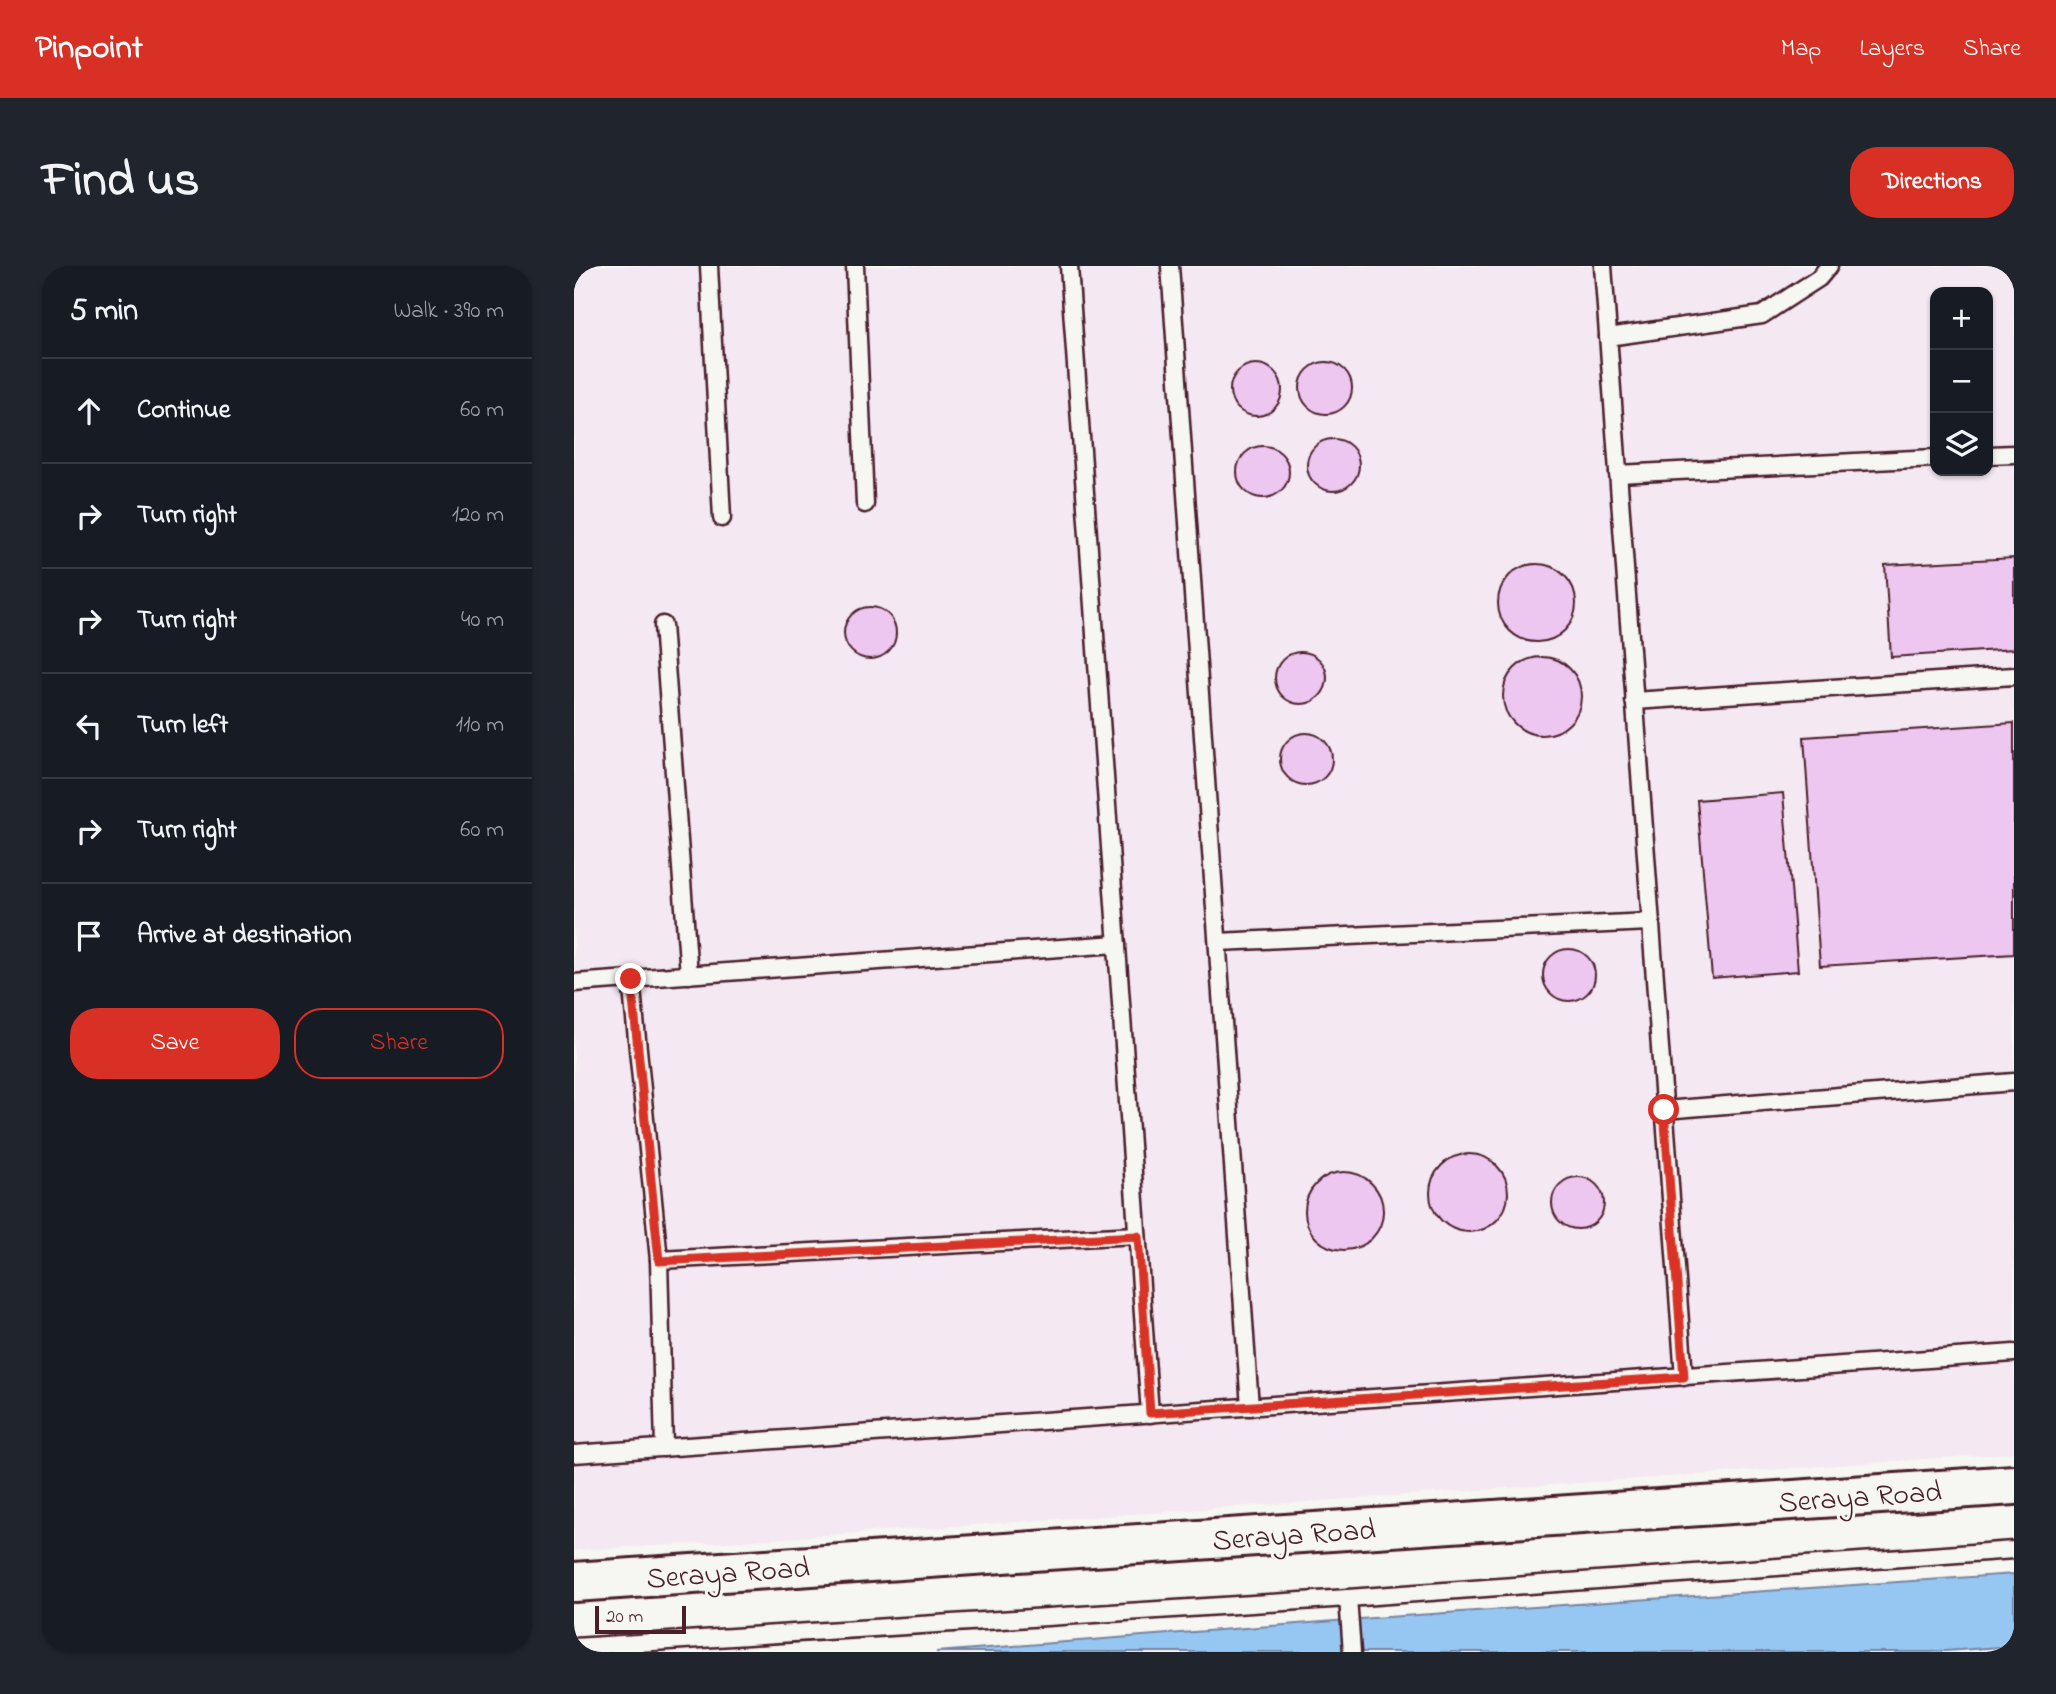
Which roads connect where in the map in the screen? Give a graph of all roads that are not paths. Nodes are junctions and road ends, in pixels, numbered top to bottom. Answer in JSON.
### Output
{"nodes":[{"id":1,"x":709,"y":266,"type":"edge"},
{"id":2,"x":855,"y":266,"type":"edge"},
{"id":3,"x":1069,"y":266,"type":"edge"},
{"id":4,"x":1170,"y":266,"type":"edge"},
{"id":5,"x":1603,"y":266,"type":"edge"},
{"id":6,"x":1829,"y":266,"type":"edge"},
{"id":7,"x":1608,"y":337,"type":"junction"},
{"id":8,"x":2014,"y":454,"type":"edge"},
{"id":9,"x":1993,"y":455,"type":"edge"},
{"id":10,"x":1930,"y":458,"type":"edge"},
{"id":11,"x":1618,"y":474,"type":"junction"},
{"id":12,"x":865,"y":504,"type":"dead end"},
{"id":13,"x":722,"y":518,"type":"dead end"},
{"id":14,"x":663,"y":625,"type":"dead end"},
{"id":15,"x":2014,"y":676,"type":"edge"},
{"id":16,"x":1634,"y":701,"type":"junction"},
{"id":17,"x":1650,"y":922,"type":"junction"},
{"id":18,"x":1218,"y":942,"type":"junction"},
{"id":19,"x":1117,"y":944,"type":"junction"},
{"id":20,"x":689,"y":975,"type":"junction"},
{"id":21,"x":631,"y":979,"type":"junction"},
{"id":22,"x":574,"y":983,"type":"edge"},
{"id":23,"x":2014,"y":1082,"type":"edge"},
{"id":24,"x":1664,"y":1110,"type":"junction"},
{"id":25,"x":1138,"y":1236,"type":"junction"},
{"id":26,"x":659,"y":1261,"type":"junction"},
{"id":27,"x":2014,"y":1353,"type":"edge"},
{"id":28,"x":1684,"y":1377,"type":"junction"},
{"id":29,"x":1250,"y":1407,"type":"junction"},
{"id":30,"x":1150,"y":1413,"type":"junction"},
{"id":31,"x":664,"y":1448,"type":"junction"},
{"id":32,"x":574,"y":1454,"type":"edge"},
{"id":33,"x":2014,"y":1485,"type":"edge"},
{"id":34,"x":2014,"y":1550,"type":"edge"},
{"id":35,"x":574,"y":1582,"type":"edge"},
{"id":36,"x":1349,"y":1606,"type":"junction"},
{"id":37,"x":574,"y":1647,"type":"edge"},
{"id":38,"x":1352,"y":1652,"type":"edge"}],
"edges":[{"from":1,"to":13,"type":"lane"},
{"from":2,"to":12,"type":"lane"},
{"from":3,"to":19,"type":"lane"},
{"from":4,"to":18,"type":"lane"},
{"from":5,"to":7,"type":"lane"},
{"from":6,"to":7,"type":"lane"},
{"from":7,"to":11,"type":"lane"},
{"from":8,"to":9,"type":"lane"},
{"from":10,"to":11,"type":"lane"},
{"from":11,"to":16,"type":"lane"},
{"from":14,"to":20,"type":"lane"},
{"from":15,"to":16,"type":"lane"},
{"from":16,"to":17,"type":"lane"},
{"from":17,"to":18,"type":"lane"},
{"from":17,"to":24,"type":"lane"},
{"from":18,"to":29,"type":"lane"},
{"from":19,"to":20,"type":"lane"},
{"from":19,"to":25,"type":"lane"},
{"from":20,"to":21,"type":"lane"},
{"from":21,"to":22,"type":"lane"},
{"from":21,"to":26,"type":"lane"},
{"from":23,"to":24,"type":"lane"},
{"from":24,"to":28,"type":"lane"},
{"from":25,"to":26,"type":"lane"},
{"from":25,"to":30,"type":"lane"},
{"from":26,"to":31,"type":"lane"},
{"from":27,"to":28,"type":"lane"},
{"from":28,"to":29,"type":"lane"},
{"from":29,"to":30,"type":"lane"},
{"from":30,"to":31,"type":"lane"},
{"from":31,"to":32,"type":"lane"},
{"from":33,"to":35,"type":"street","name":"Seraya Road"},
{"from":34,"to":36,"type":"lane"},
{"from":36,"to":37,"type":"lane"},
{"from":36,"to":38,"type":"lane"}]}
